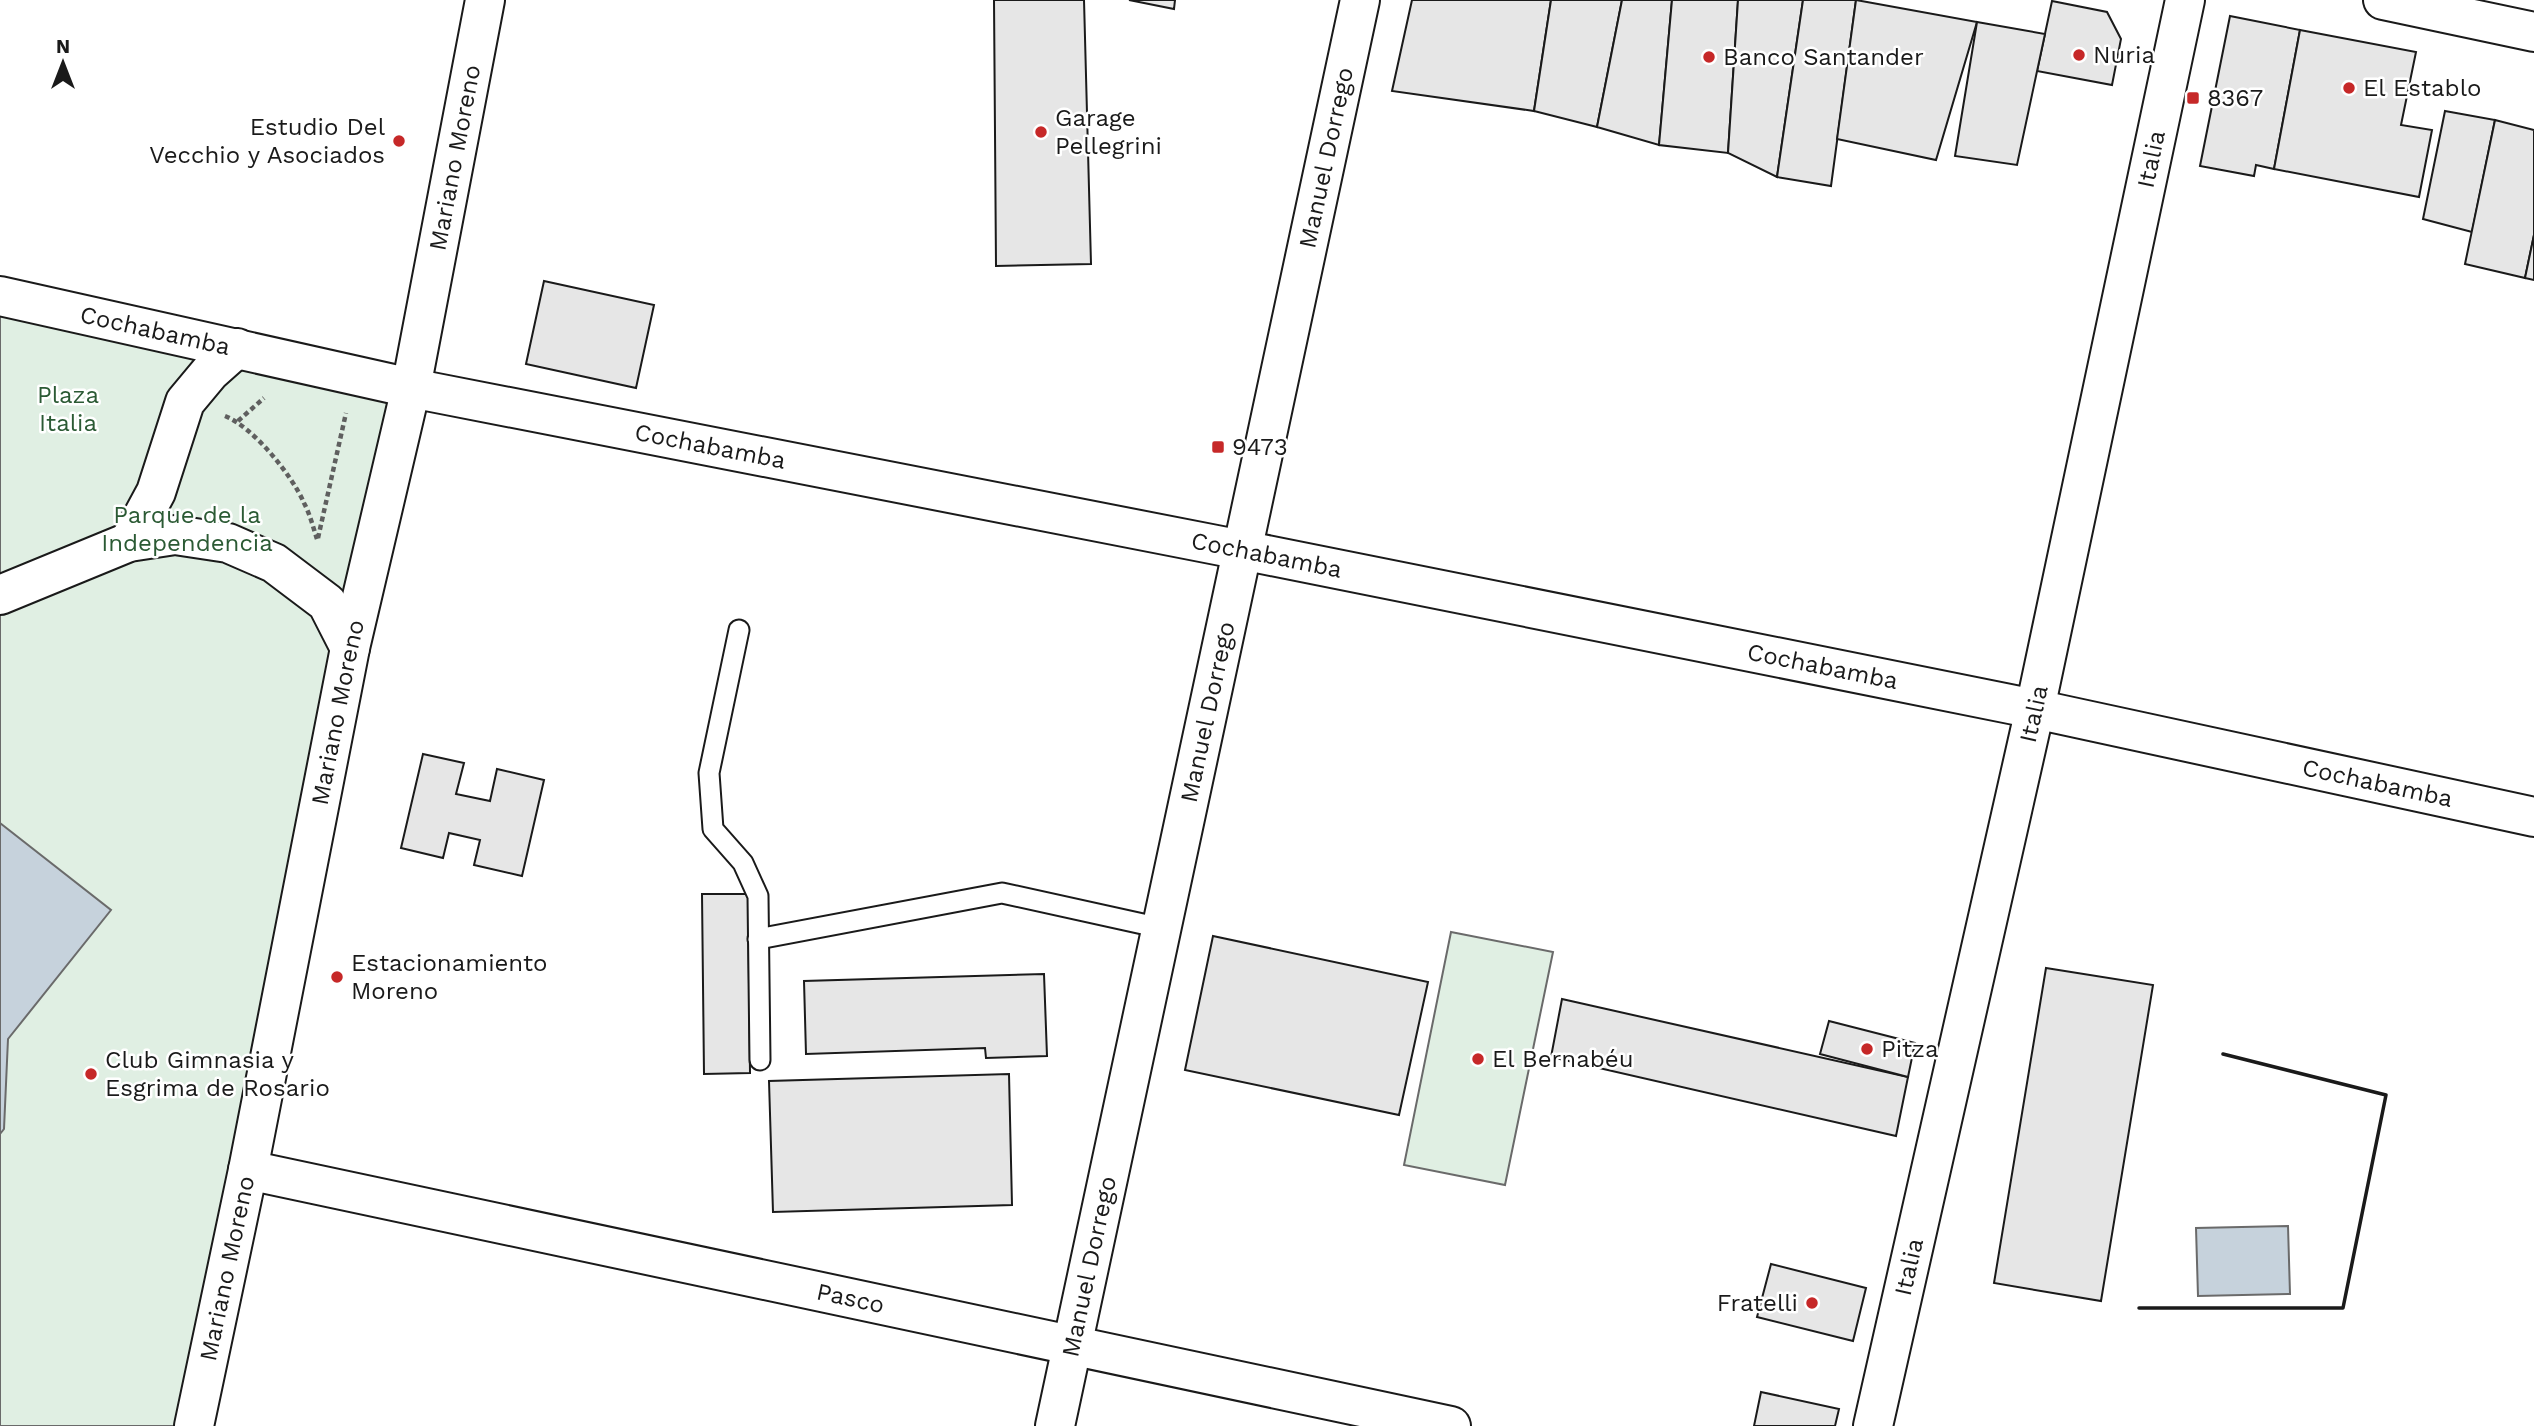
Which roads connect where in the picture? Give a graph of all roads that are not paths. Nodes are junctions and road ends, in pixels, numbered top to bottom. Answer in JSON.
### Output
{"nodes":[{"id":1,"x":485,"y":0,"type":"edge"},
{"id":2,"x":1360,"y":0,"type":"edge"},
{"id":3,"x":2185,"y":0,"type":"edge"},
{"id":4,"x":2383,"y":0,"type":"edge"},
{"id":5,"x":2534,"y":32,"type":"edge"},
{"id":6,"x":0,"y":296,"type":"edge"},
{"id":7,"x":237,"y":348,"type":"junction"},
{"id":8,"x":411,"y":388,"type":"junction"},
{"id":9,"x":129,"y":542,"type":"junction"},
{"id":10,"x":1242,"y":550,"type":"junction"},
{"id":11,"x":0,"y":595,"type":"edge"},
{"id":12,"x":739,"y":630,"type":"dead end"},
{"id":13,"x":351,"y":648,"type":"junction"},
{"id":14,"x":2035,"y":709,"type":"junction"},
{"id":15,"x":2534,"y":817,"type":"edge"},
{"id":16,"x":1161,"y":928,"type":"junction"},
{"id":17,"x":758,"y":939,"type":"junction"},
{"id":18,"x":760,"y":1060,"type":"dead end"},
{"id":19,"x":248,"y":1170,"type":"junction"},
{"id":20,"x":1072,"y":1345,"type":"junction"},
{"id":21,"x":194,"y":1426,"type":"edge"},
{"id":22,"x":1055,"y":1426,"type":"edge"},
{"id":23,"x":1451,"y":1426,"type":"edge"},
{"id":24,"x":1873,"y":1426,"type":"edge"}],
"edges":[{"from":1,"to":8,"type":"street","name":"Mariano Moreno"},
{"from":2,"to":10,"type":"street","name":"Manuel Dorrego"},
{"from":3,"to":14,"type":"street","name":"Italia"},
{"from":4,"to":5,"type":"street"},
{"from":6,"to":7,"type":"street","name":"Cochabamba"},
{"from":7,"to":8,"type":"street","name":"Cochabamba"},
{"from":7,"to":9,"type":"street"},
{"from":8,"to":10,"type":"street","name":"Cochabamba"},
{"from":8,"to":13,"type":"street","name":"Mariano Moreno"},
{"from":9,"to":11,"type":"street"},
{"from":9,"to":13,"type":"street"},
{"from":10,"to":14,"type":"street","name":"Cochabamba"},
{"from":10,"to":16,"type":"street","name":"Manuel Dorrego"},
{"from":12,"to":17,"type":"lane"},
{"from":13,"to":19,"type":"street","name":"Mariano Moreno"},
{"from":14,"to":15,"type":"street","name":"Cochabamba"},
{"from":14,"to":24,"type":"street","name":"Italia"},
{"from":16,"to":17,"type":"lane"},
{"from":16,"to":20,"type":"street","name":"Manuel Dorrego"},
{"from":17,"to":18,"type":"lane"},
{"from":19,"to":20,"type":"street","name":"Pasco"},
{"from":19,"to":21,"type":"street","name":"Mariano Moreno"},
{"from":20,"to":22,"type":"street","name":"Manuel Dorrego"},
{"from":20,"to":23,"type":"street","name":"Pasco"}]}
